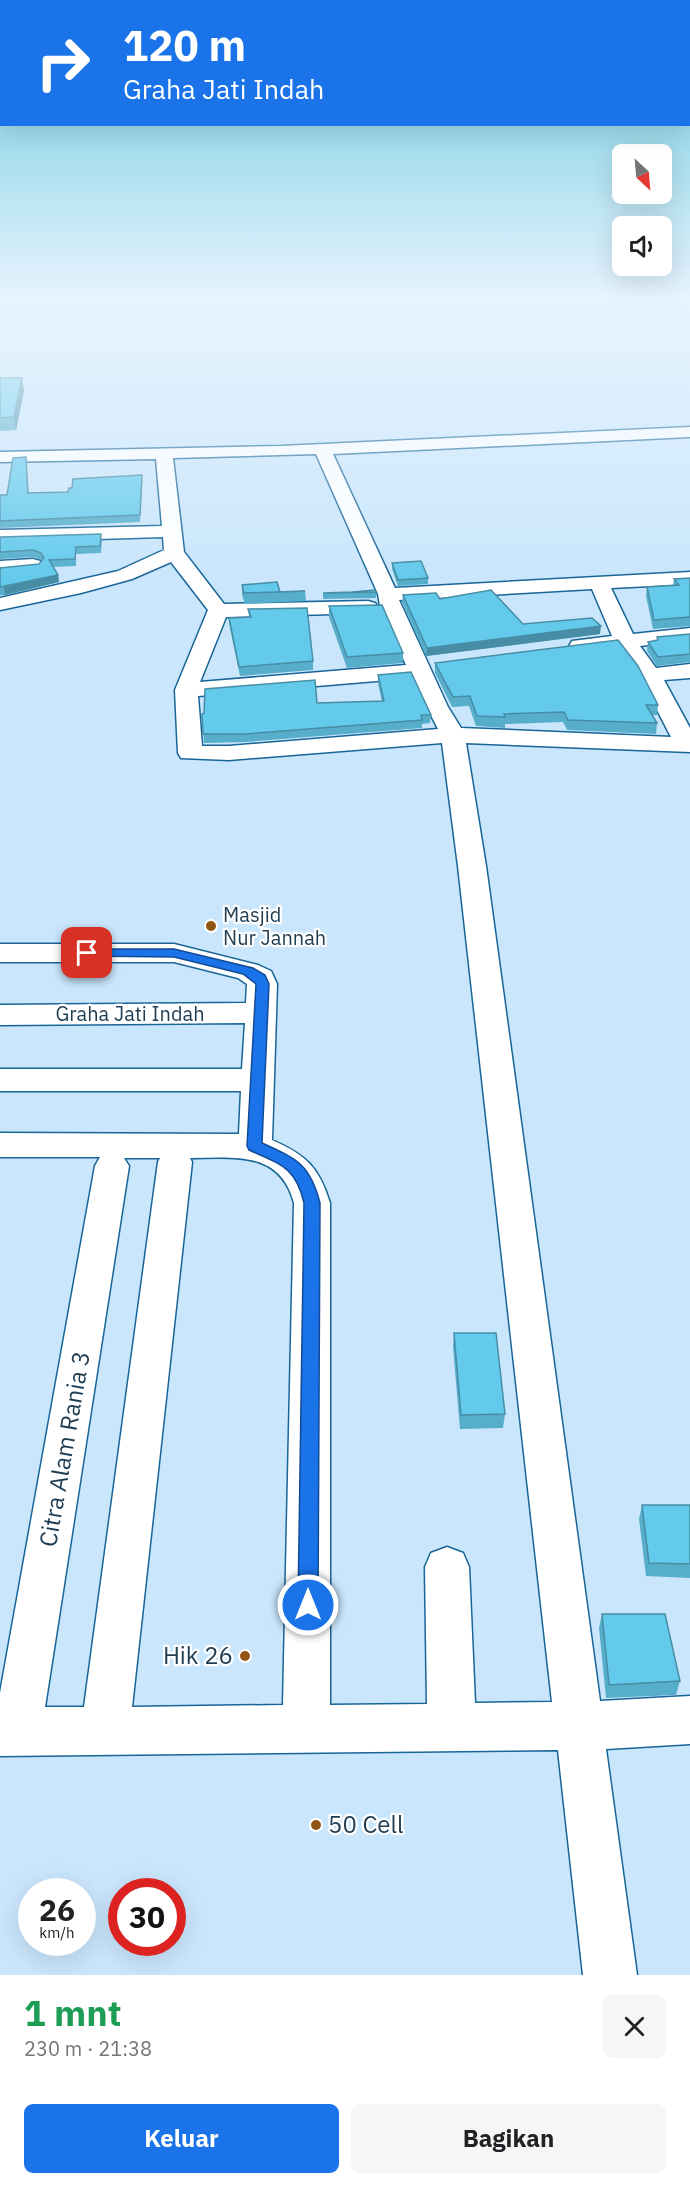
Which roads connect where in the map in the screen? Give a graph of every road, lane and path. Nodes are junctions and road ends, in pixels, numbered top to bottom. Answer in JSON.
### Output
{"nodes":[{"id":1,"x":690,"y":432,"type":"edge"},
{"id":2,"x":322,"y":449,"type":"junction"},
{"id":3,"x":164,"y":452,"type":"junction"},
{"id":4,"x":75,"y":455,"type":"junction"},
{"id":5,"x":0,"y":457,"type":"edge"},
{"id":6,"x":51,"y":474,"type":"dead end"},
{"id":7,"x":91,"y":515,"type":"edge"},
{"id":8,"x":172,"y":531,"type":"junction"},
{"id":9,"x":69,"y":535,"type":"junction"},
{"id":10,"x":0,"y":536,"type":"edge"},
{"id":11,"x":174,"y":553,"type":"junction"},
{"id":12,"x":33,"y":565,"type":"edge"},
{"id":13,"x":0,"y":567,"type":"edge"},
{"id":14,"x":690,"y":578,"type":"edge"},
{"id":15,"x":599,"y":583,"type":"junction"},
{"id":16,"x":389,"y":600,"type":"junction"},
{"id":17,"x":0,"y":604,"type":"edge"},
{"id":18,"x":218,"y":610,"type":"junction"},
{"id":19,"x":690,"y":634,"type":"edge"},
{"id":20,"x":625,"y":640,"type":"junction"},
{"id":21,"x":555,"y":650,"type":"edge"},
{"id":22,"x":425,"y":666,"type":"junction"},
{"id":23,"x":690,"y":671,"type":"edge"},
{"id":24,"x":650,"y":675,"type":"junction"},
{"id":25,"x":186,"y":690,"type":"junction"},
{"id":26,"x":453,"y":735,"type":"junction"},
{"id":27,"x":688,"y":744,"type":"edge"},
{"id":28,"x":0,"y":952,"type":"edge"},
{"id":29,"x":261,"y":1013,"type":"junction"},
{"id":30,"x":0,"y":1015,"type":"edge"},
{"id":31,"x":0,"y":1080,"type":"edge"},
{"id":32,"x":258,"y":1080,"type":"junction"},
{"id":33,"x":0,"y":1145,"type":"edge"},
{"id":34,"x":255,"y":1146,"type":"junction"},
{"id":35,"x":175,"y":1162,"type":"dead end"},
{"id":36,"x":112,"y":1166,"type":"dead end"},
{"id":37,"x":447,"y":1567,"type":"dead end"},
{"id":38,"x":690,"y":1720,"type":"edge"},
{"id":39,"x":580,"y":1726,"type":"junction"},
{"id":40,"x":452,"y":1728,"type":"junction"},
{"id":41,"x":306,"y":1729,"type":"junction"},
{"id":42,"x":105,"y":1731,"type":"junction"},
{"id":43,"x":8,"y":1732,"type":"edge"},
{"id":44,"x":610,"y":1975,"type":"edge"}],
"edges":[{"from":1,"to":2,"type":"street"},
{"from":2,"to":3,"type":"street"},
{"from":2,"to":16,"type":"street"},
{"from":3,"to":4,"type":"street"},
{"from":3,"to":8,"type":"street"},
{"from":4,"to":5,"type":"street"},
{"from":4,"to":6,"type":"street"},
{"from":7,"to":9,"type":"street"},
{"from":8,"to":9,"type":"street"},
{"from":8,"to":11,"type":"street"},
{"from":9,"to":10,"type":"street"},
{"from":11,"to":17,"type":"street"},
{"from":11,"to":18,"type":"street"},
{"from":12,"to":13,"type":"street"},
{"from":14,"to":15,"type":"street"},
{"from":15,"to":16,"type":"street"},
{"from":15,"to":20,"type":"street"},
{"from":16,"to":18,"type":"street"},
{"from":16,"to":22,"type":"street"},
{"from":18,"to":25,"type":"street"},
{"from":19,"to":20,"type":"street"},
{"from":20,"to":21,"type":"street"},
{"from":20,"to":24,"type":"street"},
{"from":22,"to":25,"type":"street"},
{"from":22,"to":26,"type":"street"},
{"from":23,"to":24,"type":"street"},
{"from":24,"to":27,"type":"street"},
{"from":25,"to":26,"type":"street"},
{"from":26,"to":27,"type":"street"},
{"from":26,"to":39,"type":"street"},
{"from":28,"to":29,"type":"street"},
{"from":29,"to":30,"type":"street","name":"Graha Jati Indah"},
{"from":29,"to":32,"type":"street"},
{"from":31,"to":32,"type":"street"},
{"from":32,"to":34,"type":"street"},
{"from":33,"to":34,"type":"street"},
{"from":34,"to":41,"type":"street"},
{"from":35,"to":42,"type":"street"},
{"from":36,"to":43,"type":"street","name":"Citra Alam Rania 3"},
{"from":37,"to":40,"type":"street"},
{"from":38,"to":39,"type":"street"},
{"from":39,"to":40,"type":"street"},
{"from":39,"to":44,"type":"street"},
{"from":40,"to":41,"type":"street"},
{"from":41,"to":42,"type":"street"},
{"from":42,"to":43,"type":"street"}]}
